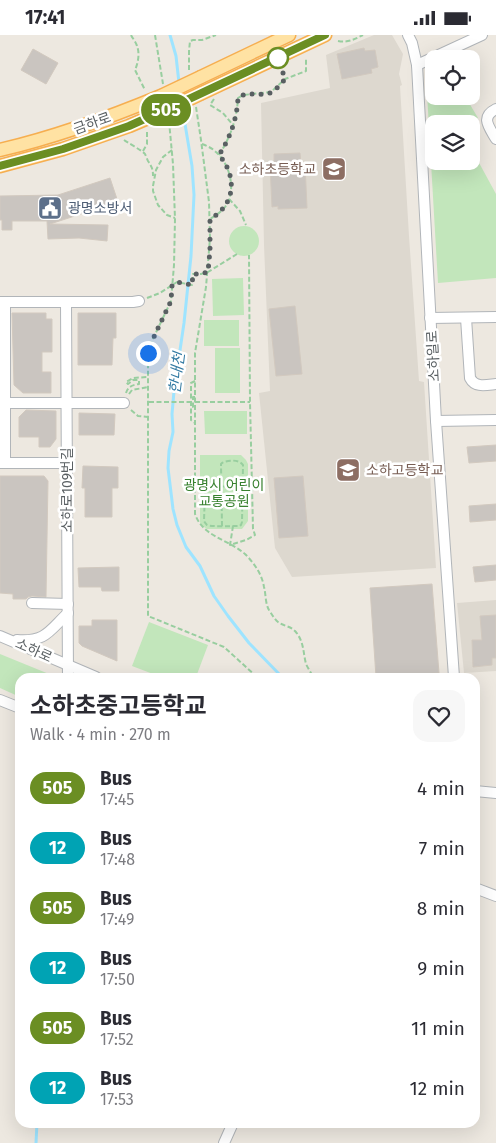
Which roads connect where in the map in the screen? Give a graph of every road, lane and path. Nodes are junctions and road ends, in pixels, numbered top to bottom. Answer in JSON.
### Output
{"nodes":[{"id":1,"x":131,"y":35,"type":"edge"},
{"id":2,"x":155,"y":35,"type":"edge"},
{"id":3,"x":216,"y":35,"type":"edge"},
{"id":4,"x":289,"y":35,"type":"edge"},
{"id":5,"x":325,"y":35,"type":"edge"},
{"id":6,"x":363,"y":35,"type":"edge"},
{"id":7,"x":408,"y":35,"type":"edge"},
{"id":8,"x":482,"y":35,"type":"edge"},
{"id":9,"x":356,"y":37,"type":"edge"},
{"id":10,"x":338,"y":41,"type":"dead end"},
{"id":11,"x":306,"y":58,"type":"dead end"},
{"id":12,"x":417,"y":65,"type":"junction"},
{"id":13,"x":196,"y":76,"type":"junction"},
{"id":14,"x":145,"y":90,"type":"dead end"},
{"id":15,"x":163,"y":94,"type":"junction"},
{"id":16,"x":204,"y":99,"type":"junction"},
{"id":17,"x":496,"y":109,"type":"edge"},
{"id":18,"x":165,"y":115,"type":"junction"},
{"id":19,"x":233,"y":125,"type":"junction"},
{"id":20,"x":148,"y":130,"type":"dead end"},
{"id":21,"x":496,"y":139,"type":"edge"},
{"id":22,"x":123,"y":140,"type":"dead end"},
{"id":23,"x":202,"y":144,"type":"junction"},
{"id":24,"x":3,"y":148,"type":"edge"},
{"id":25,"x":172,"y":150,"type":"junction"},
{"id":26,"x":143,"y":151,"type":"junction"},
{"id":27,"x":219,"y":155,"type":"junction"},
{"id":28,"x":0,"y":166,"type":"edge"},
{"id":29,"x":153,"y":181,"type":"junction"},
{"id":30,"x":229,"y":199,"type":"junction"},
{"id":31,"x":175,"y":219,"type":"junction"},
{"id":32,"x":210,"y":219,"type":"junction"},
{"id":33,"x":246,"y":225,"type":"dead end"},
{"id":34,"x":237,"y":254,"type":"dead end"},
{"id":35,"x":248,"y":255,"type":"dead end"},
{"id":36,"x":208,"y":272,"type":"junction"},
{"id":37,"x":172,"y":286,"type":"junction"},
{"id":38,"x":139,"y":301,"type":"joint"},
{"id":39,"x":3,"y":302,"type":"edge"},
{"id":40,"x":66,"y":302,"type":"junction"},
{"id":41,"x":496,"y":317,"type":"edge"},
{"id":42,"x":430,"y":318,"type":"junction"},
{"id":43,"x":466,"y":318,"type":"junction"},
{"id":44,"x":148,"y":377,"type":"junction"},
{"id":45,"x":195,"y":381,"type":"junction"},
{"id":46,"x":496,"y":385,"type":"edge"},
{"id":47,"x":148,"y":387,"type":"junction"},
{"id":48,"x":149,"y":402,"type":"junction"},
{"id":49,"x":193,"y":402,"type":"junction"},
{"id":50,"x":250,"y":402,"type":"junction"},
{"id":51,"x":2,"y":403,"type":"edge"},
{"id":52,"x":66,"y":403,"type":"junction"},
{"id":53,"x":124,"y":403,"type":"junction"},
{"id":54,"x":148,"y":417,"type":"junction"},
{"id":55,"x":496,"y":420,"type":"edge"},
{"id":56,"x":436,"y":421,"type":"junction"},
{"id":57,"x":195,"y":423,"type":"junction"},
{"id":58,"x":2,"y":463,"type":"edge"},
{"id":59,"x":67,"y":463,"type":"junction"},
{"id":60,"x":222,"y":487,"type":"junction"},
{"id":61,"x":242,"y":487,"type":"junction"},
{"id":62,"x":222,"y":526,"type":"junction"},
{"id":63,"x":233,"y":526,"type":"junction"},
{"id":64,"x":230,"y":545,"type":"junction"},
{"id":65,"x":32,"y":603,"type":"dead end"},
{"id":66,"x":68,"y":609,"type":"junction"},
{"id":67,"x":0,"y":636,"type":"edge"},
{"id":68,"x":10,"y":640,"type":"junction"},
{"id":69,"x":68,"y":665,"type":"junction"},
{"id":70,"x":68,"y":673,"type":"edge"},
{"id":71,"x":87,"y":673,"type":"edge"},
{"id":72,"x":252,"y":673,"type":"edge"},
{"id":73,"x":311,"y":673,"type":"edge"},
{"id":74,"x":454,"y":673,"type":"edge"},
{"id":75,"x":0,"y":700,"type":"edge"},
{"id":76,"x":15,"y":706,"type":"edge"},
{"id":77,"x":480,"y":791,"type":"edge"},
{"id":78,"x":496,"y":793,"type":"edge"},
{"id":79,"x":480,"y":890,"type":"edge"},
{"id":80,"x":496,"y":895,"type":"edge"},
{"id":81,"x":231,"y":1128,"type":"edge"},
{"id":82,"x":224,"y":1143,"type":"edge"}],
"edges":[{"from":1,"to":14,"type":"path"},
{"from":2,"to":15,"type":"path"},
{"from":3,"to":13,"type":"path"},
{"from":4,"to":13,"type":"main road","name":"금하로"},
{"from":5,"to":16,"type":"main road","name":"금하로"},
{"from":6,"to":9,"type":"path"},
{"from":7,"to":12,"type":"street","name":"소하일로"},
{"from":8,"to":12,"type":"street"},
{"from":9,"to":10,"type":"path"},
{"from":11,"to":19,"type":"path"},
{"from":12,"to":42,"type":"street","name":"소하일로"},
{"from":13,"to":15,"type":"main road","name":"금하로","bridge":true},
{"from":15,"to":24,"type":"main road","name":"금하로"},
{"from":16,"to":18,"type":"main road","name":"금하로","bridge":true},
{"from":16,"to":19,"type":"path"},
{"from":16,"to":23,"type":"path"},
{"from":17,"to":21,"type":"street"},
{"from":18,"to":25,"type":"path"},
{"from":18,"to":28,"type":"main road","name":"금하로"},
{"from":19,"to":27,"type":"path"},
{"from":20,"to":26,"type":"path"},
{"from":22,"to":26,"type":"path"},
{"from":23,"to":27,"type":"path"},
{"from":23,"to":32,"type":"path"},
{"from":25,"to":29,"type":"path"},
{"from":25,"to":31,"type":"path"},
{"from":26,"to":29,"type":"path"},
{"from":27,"to":30,"type":"path"},
{"from":29,"to":31,"type":"path"},
{"from":30,"to":32,"type":"path"},
{"from":30,"to":33,"type":"path"},
{"from":31,"to":37,"type":"path"},
{"from":32,"to":36,"type":"path"},
{"from":34,"to":36,"type":"path"},
{"from":35,"to":50,"type":"path"},
{"from":36,"to":37,"type":"path"},
{"from":36,"to":45,"type":"path"},
{"from":37,"to":38,"type":"path"},
{"from":37,"to":44,"type":"path"},
{"from":38,"to":40,"type":"street"},
{"from":39,"to":40,"type":"street"},
{"from":39,"to":51,"type":"street"},
{"from":40,"to":52,"type":"street","name":"소하로109번길"},
{"from":41,"to":43,"type":"street"},
{"from":42,"to":43,"type":"street"},
{"from":42,"to":56,"type":"street","name":"소하일로"},
{"from":43,"to":46,"type":"street"},
{"from":44,"to":47,"type":"path"},
{"from":44,"to":53,"type":"path"},
{"from":45,"to":49,"type":"path"},
{"from":45,"to":49,"type":"path"},
{"from":47,"to":48,"type":"path"},
{"from":47,"to":53,"type":"path"},
{"from":48,"to":49,"type":"path"},
{"from":48,"to":54,"type":"path"},
{"from":49,"to":50,"type":"path"},
{"from":49,"to":57,"type":"path"},
{"from":49,"to":57,"type":"path"},
{"from":50,"to":64,"type":"path"},
{"from":51,"to":52,"type":"street"},
{"from":51,"to":58,"type":"street"},
{"from":52,"to":53,"type":"street"},
{"from":52,"to":59,"type":"street","name":"소하로109번길"},
{"from":53,"to":54,"type":"path"},
{"from":54,"to":72,"type":"path"},
{"from":55,"to":56,"type":"street"},
{"from":56,"to":74,"type":"street","name":"소하일로"},
{"from":57,"to":64,"type":"path"},
{"from":58,"to":59,"type":"street"},
{"from":59,"to":66,"type":"street","name":"소하로109번길"},
{"from":60,"to":61,"type":"path"},
{"from":60,"to":61,"type":"path"},
{"from":60,"to":62,"type":"path"},
{"from":60,"to":62,"type":"path"},
{"from":61,"to":63,"type":"path"},
{"from":62,"to":63,"type":"path"},
{"from":63,"to":64,"type":"path"},
{"from":64,"to":73,"type":"path"},
{"from":65,"to":66,"type":"street"},
{"from":66,"to":68,"type":"street"},
{"from":66,"to":69,"type":"street","name":"소하로109번길"},
{"from":67,"to":68,"type":"street","name":"소하로"},
{"from":68,"to":69,"type":"street","name":"소하로"},
{"from":69,"to":70,"type":"street","name":"소하로109번길"},
{"from":69,"to":71,"type":"street","name":"소하로"},
{"from":75,"to":76,"type":"street"},
{"from":77,"to":78,"type":"street"},
{"from":79,"to":80,"type":"street"},
{"from":81,"to":82,"type":"street"}]}
